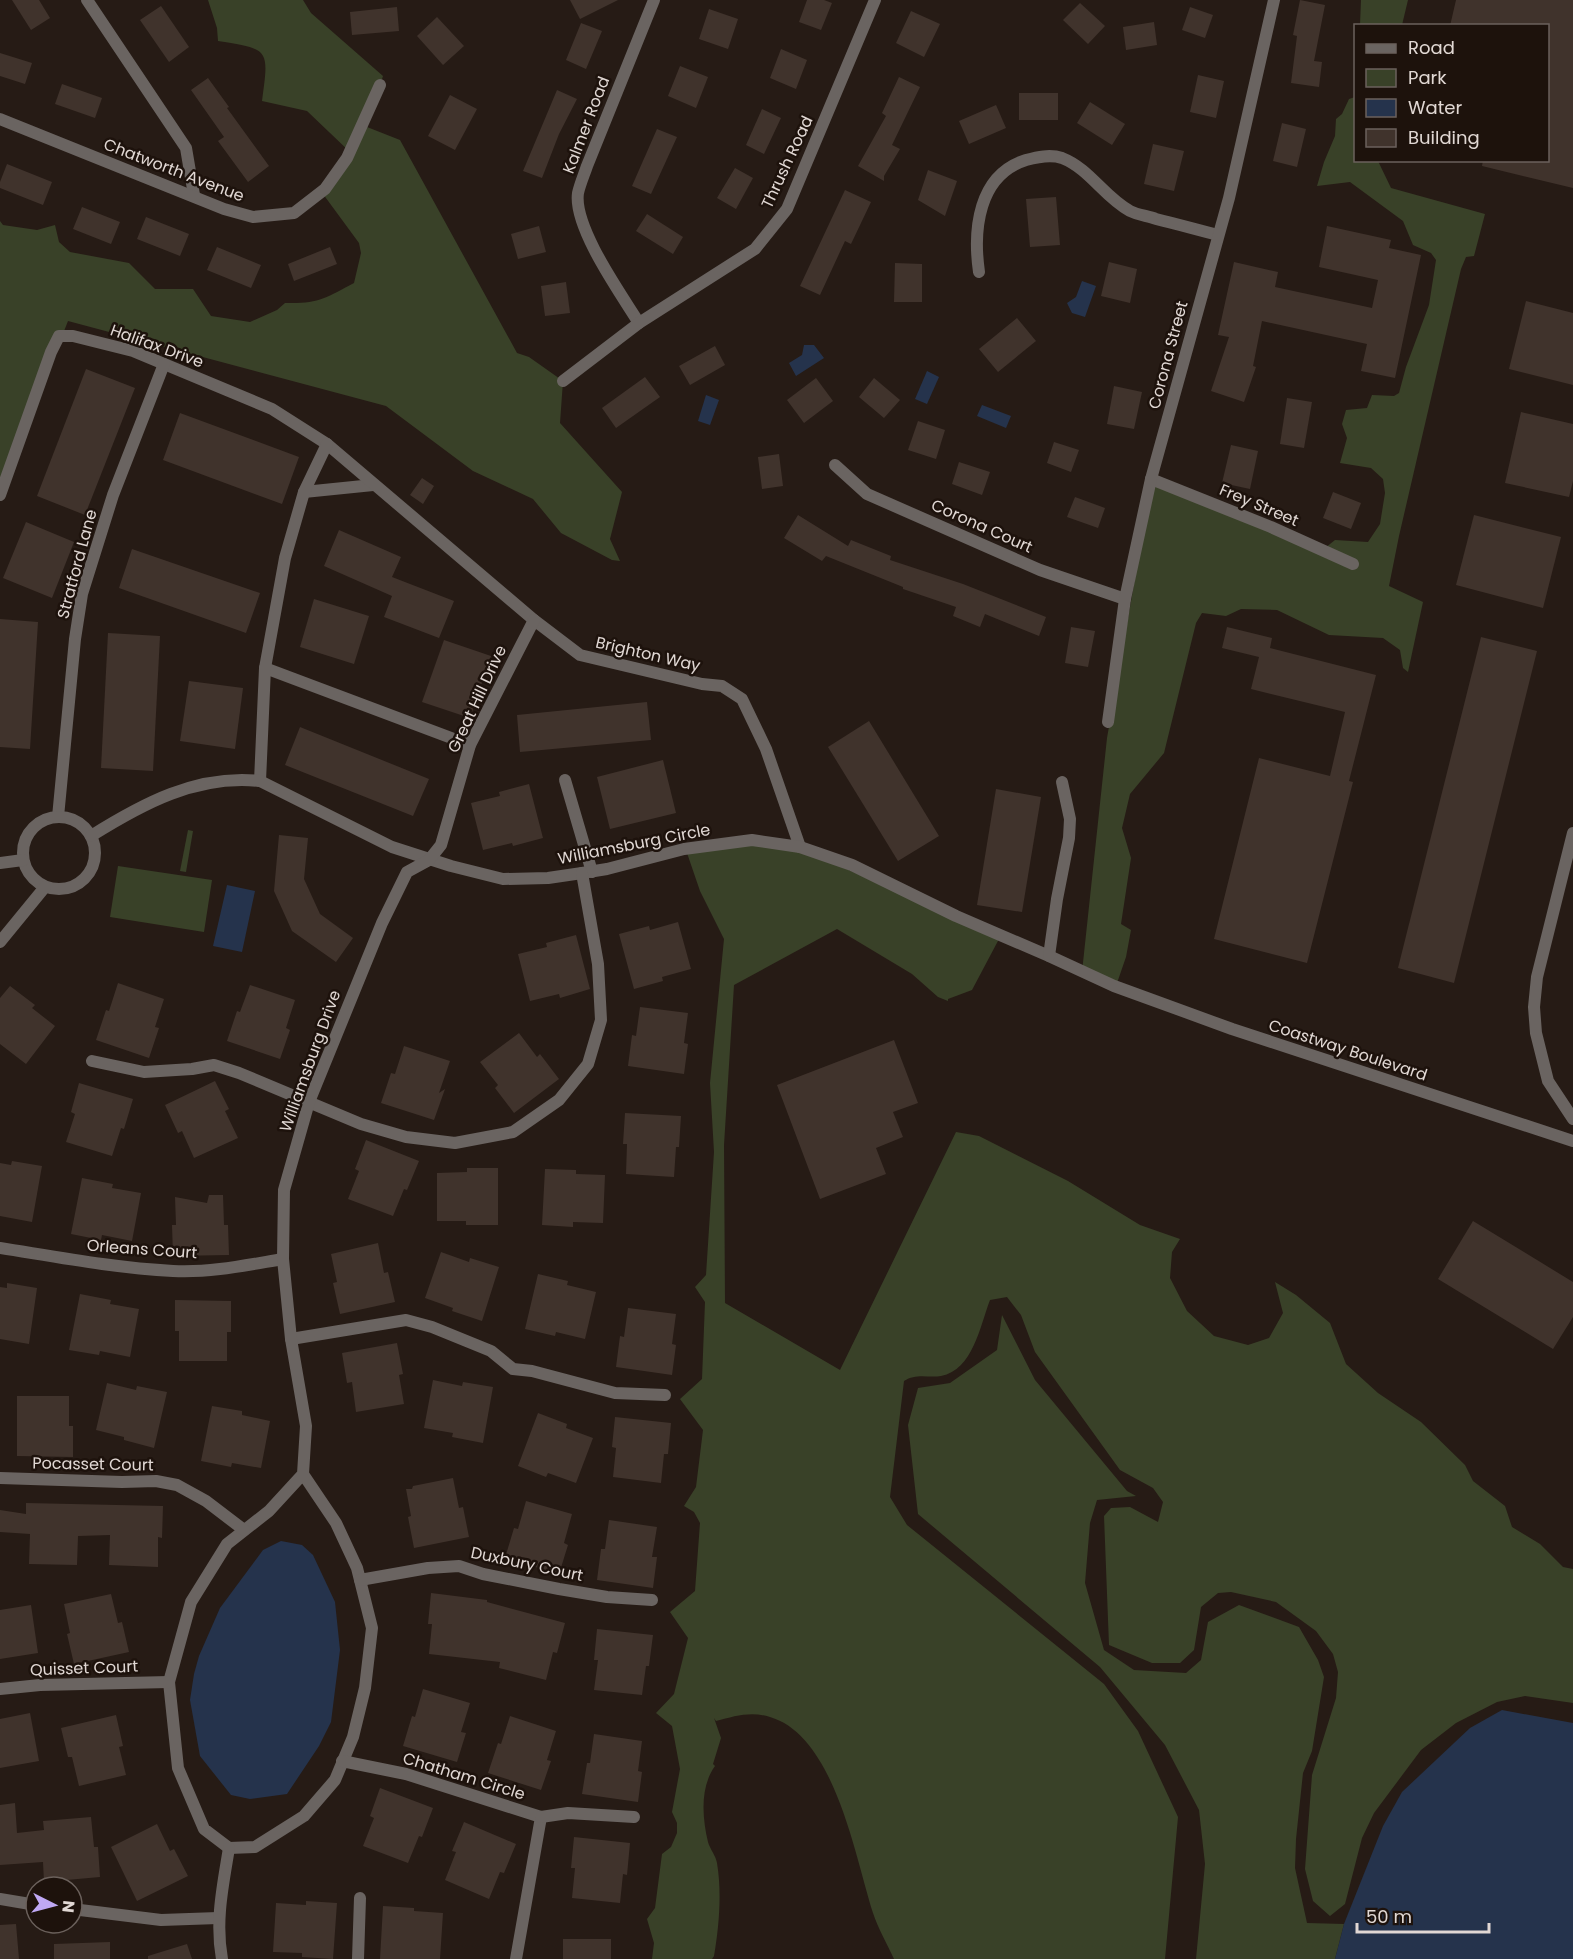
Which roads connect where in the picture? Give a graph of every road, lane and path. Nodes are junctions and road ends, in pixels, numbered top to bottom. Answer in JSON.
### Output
{"nodes":[{"id":1,"x":87,"y":0,"type":"edge"},
{"id":2,"x":654,"y":0,"type":"edge"},
{"id":3,"x":875,"y":0,"type":"edge"},
{"id":4,"x":1274,"y":0,"type":"edge"},
{"id":5,"x":380,"y":85,"type":"dead end"},
{"id":6,"x":0,"y":119,"type":"edge"},
{"id":7,"x":194,"y":195,"type":"junction"},
{"id":8,"x":1218,"y":236,"type":"junction"},
{"id":9,"x":979,"y":272,"type":"dead end"},
{"id":10,"x":639,"y":323,"type":"junction"},
{"id":11,"x":164,"y":364,"type":"junction"},
{"id":12,"x":563,"y":381,"type":"dead end"},
{"id":13,"x":327,"y":444,"type":"junction"},
{"id":14,"x":835,"y":465,"type":"dead end"},
{"id":15,"x":1151,"y":479,"type":"junction"},
{"id":16,"x":373,"y":485,"type":"junction"},
{"id":17,"x":304,"y":492,"type":"junction"},
{"id":18,"x":0,"y":495,"type":"edge"},
{"id":19,"x":1353,"y":564,"type":"dead end"},
{"id":20,"x":1125,"y":599,"type":"junction"},
{"id":21,"x":534,"y":620,"type":"junction"},
{"id":22,"x":265,"y":668,"type":"junction"},
{"id":23,"x":1108,"y":722,"type":"dead end"},
{"id":24,"x":470,"y":745,"type":"junction"},
{"id":25,"x":566,"y":780,"type":"dead end"},
{"id":26,"x":260,"y":781,"type":"junction"},
{"id":27,"x":1062,"y":782,"type":"dead end"},
{"id":28,"x":58,"y":817,"type":"junction"},
{"id":29,"x":1573,"y":833,"type":"edge"},
{"id":30,"x":91,"y":836,"type":"junction"},
{"id":31,"x":800,"y":847,"type":"junction"},
{"id":32,"x":1570,"y":858,"type":"edge"},
{"id":33,"x":23,"y":860,"type":"junction"},
{"id":34,"x":429,"y":860,"type":"junction"},
{"id":35,"x":0,"y":862,"type":"edge"},
{"id":36,"x":587,"y":872,"type":"junction"},
{"id":37,"x":45,"y":887,"type":"junction"},
{"id":38,"x":0,"y":942,"type":"edge"},
{"id":39,"x":1049,"y":956,"type":"junction"},
{"id":40,"x":1114,"y":986,"type":"joint"},
{"id":41,"x":92,"y":1061,"type":"dead end"},
{"id":42,"x":309,"y":1102,"type":"junction"},
{"id":43,"x":1573,"y":1119,"type":"edge"},
{"id":44,"x":1573,"y":1141,"type":"edge"},
{"id":45,"x":0,"y":1248,"type":"edge"},
{"id":46,"x":283,"y":1259,"type":"junction"},
{"id":47,"x":291,"y":1339,"type":"junction"},
{"id":48,"x":665,"y":1395,"type":"dead end"},
{"id":49,"x":303,"y":1474,"type":"junction"},
{"id":50,"x":0,"y":1478,"type":"edge"},
{"id":51,"x":244,"y":1530,"type":"junction"},
{"id":52,"x":360,"y":1580,"type":"junction"},
{"id":53,"x":652,"y":1600,"type":"dead end"},
{"id":54,"x":169,"y":1682,"type":"junction"},
{"id":55,"x":0,"y":1689,"type":"edge"},
{"id":56,"x":342,"y":1761,"type":"junction"},
{"id":57,"x":541,"y":1817,"type":"junction"},
{"id":58,"x":634,"y":1817,"type":"dead end"},
{"id":59,"x":229,"y":1848,"type":"junction"},
{"id":60,"x":360,"y":1898,"type":"dead end"},
{"id":61,"x":0,"y":1899,"type":"edge"},
{"id":62,"x":24,"y":1903,"type":"edge"},
{"id":63,"x":84,"y":1910,"type":"edge"},
{"id":64,"x":218,"y":1918,"type":"junction"},
{"id":65,"x":222,"y":1959,"type":"edge"},
{"id":66,"x":358,"y":1959,"type":"edge"},
{"id":67,"x":516,"y":1959,"type":"edge"}],
"edges":[{"from":1,"to":7,"type":"street"},
{"from":2,"to":10,"type":"street","name":"Kalmer Road"},
{"from":3,"to":10,"type":"street","name":"Thrush Road"},
{"from":4,"to":8,"type":"street","name":"Corona Street"},
{"from":5,"to":7,"type":"street","name":"Chatworth Avenue"},
{"from":6,"to":7,"type":"street","name":"Chatworth Avenue"},
{"from":8,"to":9,"type":"street"},
{"from":8,"to":15,"type":"street","name":"Corona Street"},
{"from":10,"to":12,"type":"street","name":"Thrush Road"},
{"from":11,"to":13,"type":"street","name":"Halifax Drive"},
{"from":11,"to":18,"type":"street","name":"Halifax Drive"},
{"from":11,"to":28,"type":"street","name":"Stratford Lane"},
{"from":13,"to":16,"type":"street","name":"Brighton Way"},
{"from":13,"to":17,"type":"street"},
{"from":14,"to":20,"type":"street","name":"Corona Court"},
{"from":15,"to":19,"type":"street","name":"Frey Street"},
{"from":15,"to":20,"type":"street","name":"Corona Street"},
{"from":16,"to":17,"type":"street"},
{"from":16,"to":21,"type":"street","name":"Brighton Way"},
{"from":17,"to":22,"type":"street"},
{"from":20,"to":23,"type":"street","name":"Corona Street"},
{"from":21,"to":24,"type":"street","name":"Great Hill Drive"},
{"from":21,"to":31,"type":"street","name":"Brighton Way"},
{"from":22,"to":24,"type":"street"},
{"from":22,"to":26,"type":"street"},
{"from":24,"to":34,"type":"street","name":"Great Hill Drive"},
{"from":25,"to":36,"type":"street"},
{"from":26,"to":30,"type":"street","name":"Williamsburg Circle"},
{"from":26,"to":34,"type":"street","name":"Williamsburg Circle"},
{"from":27,"to":39,"type":"street"},
{"from":28,"to":30,"type":"street"},
{"from":28,"to":33,"type":"street"},
{"from":29,"to":32,"type":"street"},
{"from":30,"to":37,"type":"street"},
{"from":31,"to":36,"type":"street","name":"Williamsburg Circle"},
{"from":31,"to":39,"type":"street","name":"Williamsburg Circle"},
{"from":32,"to":43,"type":"street"},
{"from":33,"to":35,"type":"street"},
{"from":33,"to":37,"type":"street"},
{"from":34,"to":36,"type":"street","name":"Williamsburg Circle"},
{"from":34,"to":42,"type":"street","name":"Williamsburg Drive"},
{"from":36,"to":42,"type":"street"},
{"from":37,"to":38,"type":"street"},
{"from":39,"to":40,"type":"street","name":"Williamsburg Circle"},
{"from":40,"to":44,"type":"street","name":"Coastway Boulevard"},
{"from":41,"to":42,"type":"street"},
{"from":42,"to":46,"type":"street","name":"Williamsburg Drive"},
{"from":45,"to":46,"type":"street","name":"Orleans Court"},
{"from":46,"to":47,"type":"street","name":"Williamsburg Drive"},
{"from":47,"to":48,"type":"street"},
{"from":47,"to":49,"type":"street","name":"Williamsburg Drive"},
{"from":49,"to":51,"type":"street"},
{"from":49,"to":52,"type":"street"},
{"from":50,"to":51,"type":"street","name":"Pocasset Court"},
{"from":51,"to":54,"type":"street"},
{"from":52,"to":53,"type":"street","name":"Duxbury Court"},
{"from":52,"to":56,"type":"street"},
{"from":54,"to":55,"type":"street","name":"Quisset Court"},
{"from":54,"to":59,"type":"street"},
{"from":56,"to":57,"type":"street","name":"Chatham Circle"},
{"from":56,"to":59,"type":"street"},
{"from":57,"to":58,"type":"street"},
{"from":57,"to":67,"type":"street","name":"Chatham Circle"},
{"from":59,"to":64,"type":"street"},
{"from":60,"to":66,"type":"street"},
{"from":61,"to":62,"type":"street"},
{"from":63,"to":64,"type":"street"},
{"from":64,"to":65,"type":"street"}]}
